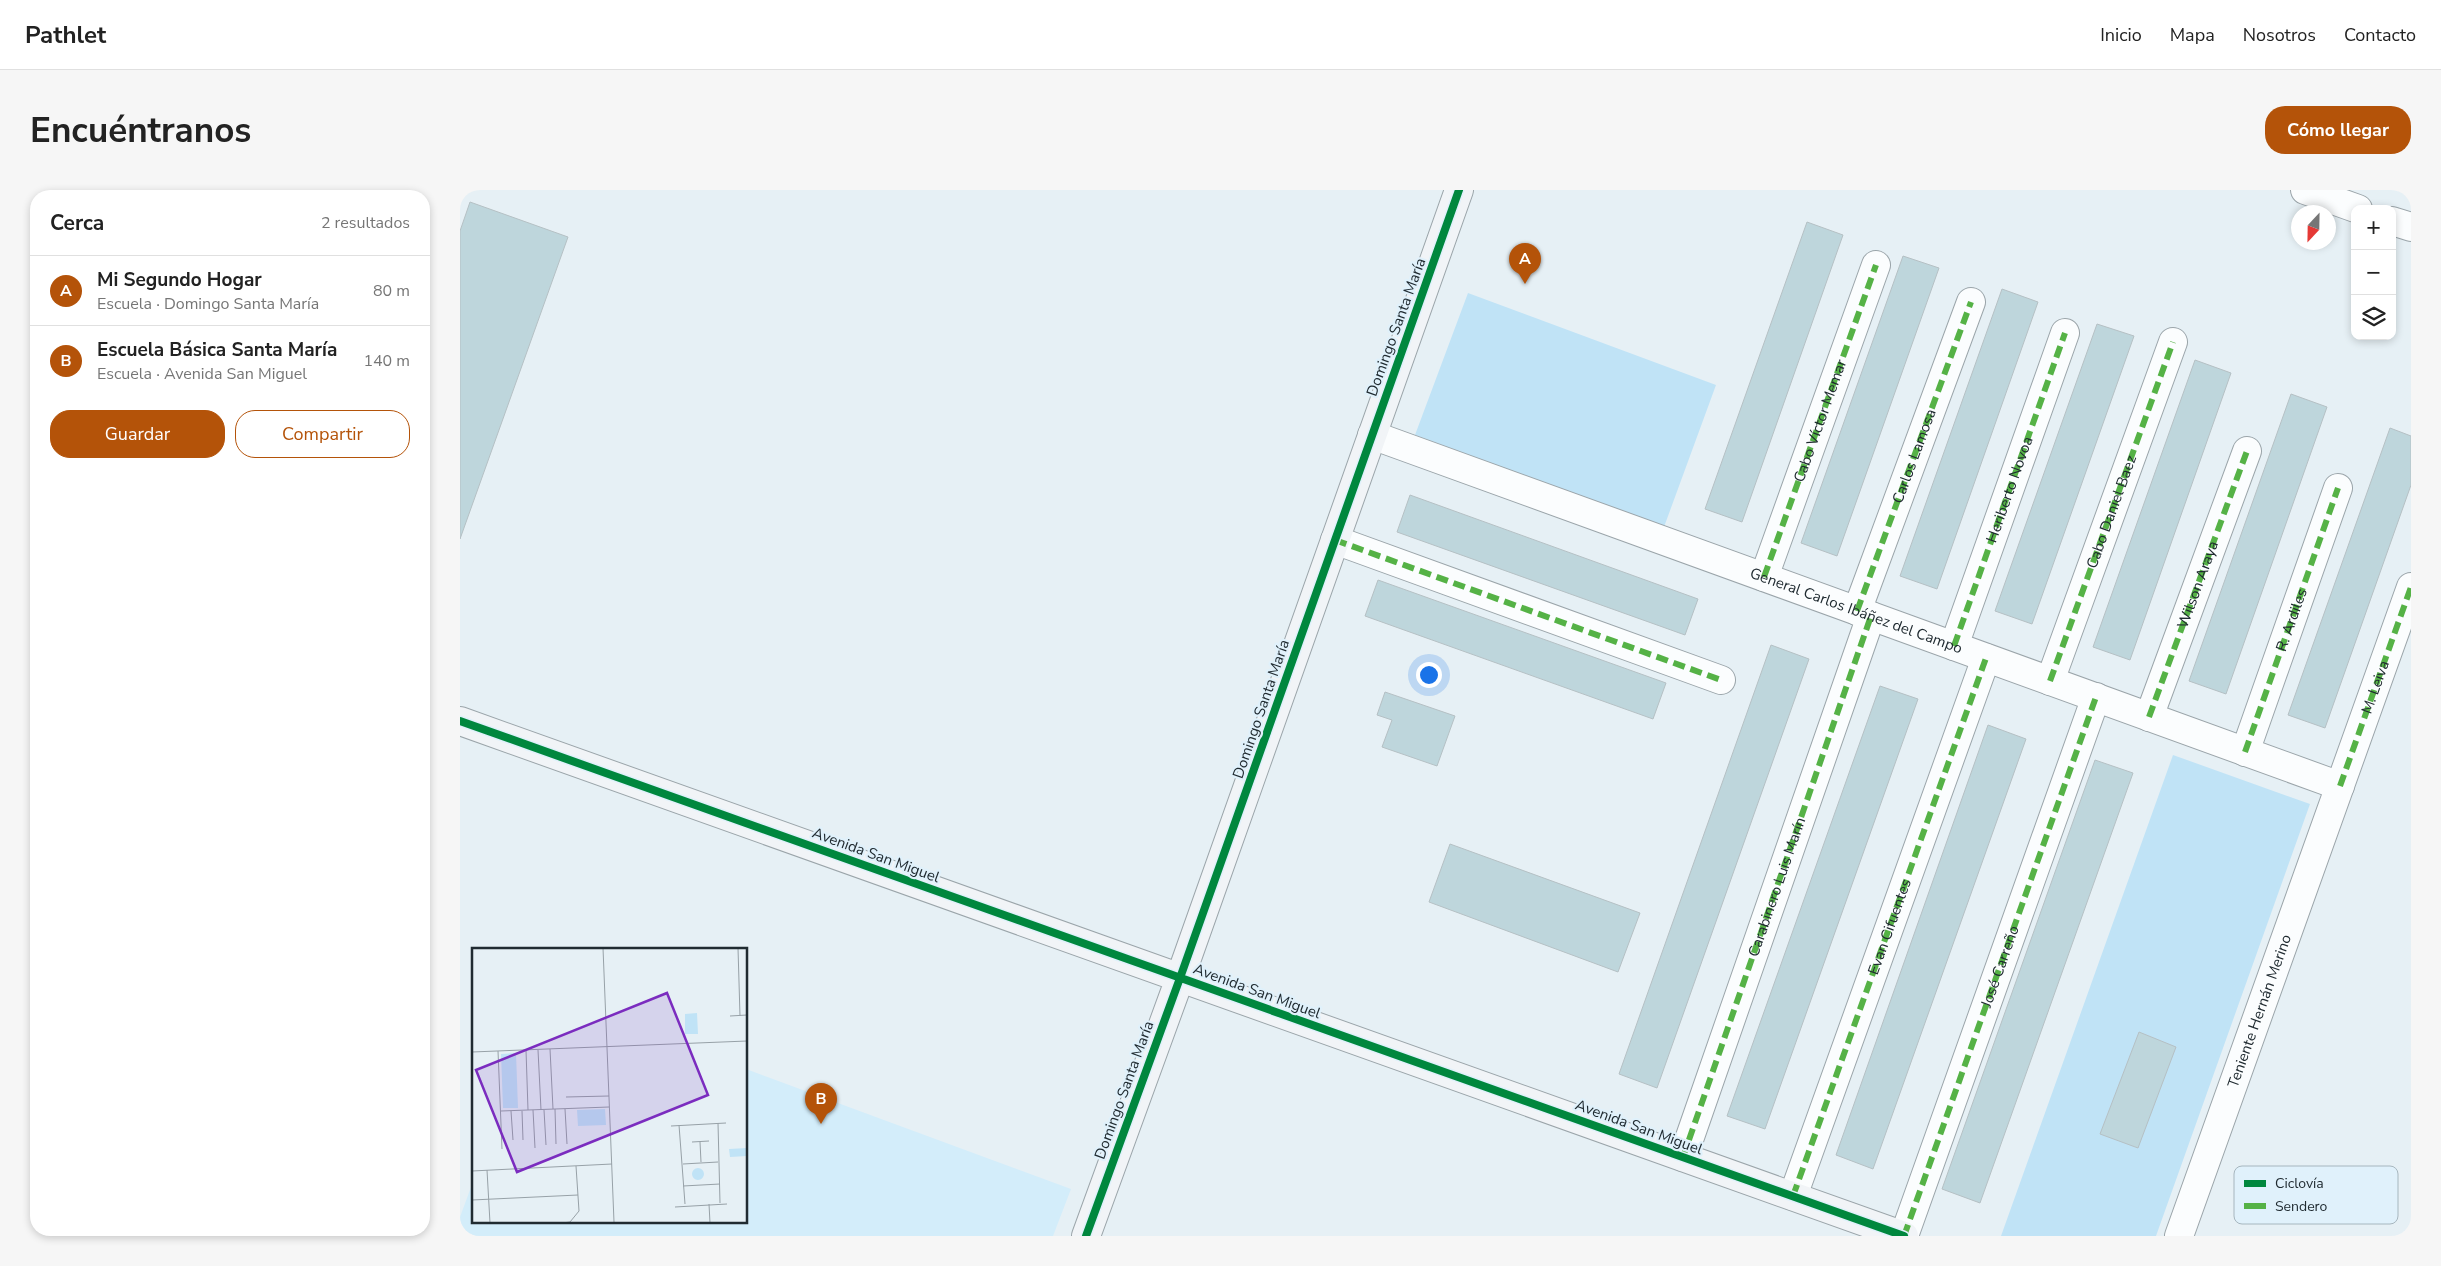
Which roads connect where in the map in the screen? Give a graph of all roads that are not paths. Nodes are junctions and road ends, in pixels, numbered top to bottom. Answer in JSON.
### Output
{"nodes":[{"id":1,"x":1459,"y":190,"type":"edge"},
{"id":2,"x":2305,"y":190,"type":"edge"},
{"id":3,"x":2351,"y":206,"type":"edge"},
{"id":4,"x":2396,"y":221,"type":"edge"},
{"id":5,"x":2411,"y":227,"type":"edge"},
{"id":6,"x":1876,"y":265,"type":"dead end"},
{"id":7,"x":1971,"y":302,"type":"dead end"},
{"id":8,"x":2065,"y":333,"type":"dead end"},
{"id":9,"x":2173,"y":342,"type":"dead end"},
{"id":10,"x":1372,"y":435,"type":"junction"},
{"id":11,"x":2247,"y":451,"type":"dead end"},
{"id":12,"x":2338,"y":488,"type":"dead end"},
{"id":13,"x":1335,"y":540,"type":"junction"},
{"id":14,"x":1764,"y":577,"type":"junction"},
{"id":15,"x":2411,"y":587,"type":"edge"},
{"id":16,"x":1864,"y":613,"type":"junction"},
{"id":17,"x":1954,"y":646,"type":"junction"},
{"id":18,"x":1986,"y":658,"type":"junction"},
{"id":19,"x":1721,"y":680,"type":"dead end"},
{"id":20,"x":2050,"y":681,"type":"junction"},
{"id":21,"x":2096,"y":697,"type":"junction"},
{"id":22,"x":2149,"y":717,"type":"junction"},
{"id":23,"x":460,"y":721,"type":"edge"},
{"id":24,"x":2245,"y":752,"type":"junction"},
{"id":25,"x":2340,"y":786,"type":"junction"},
{"id":26,"x":1180,"y":978,"type":"junction"},
{"id":27,"x":1683,"y":1157,"type":"junction"},
{"id":28,"x":1794,"y":1196,"type":"junction"},
{"id":29,"x":1086,"y":1236,"type":"edge"},
{"id":30,"x":1904,"y":1236,"type":"edge"},
{"id":31,"x":2180,"y":1236,"type":"edge"}],
"edges":[{"from":1,"to":10,"type":"street","name":"Domingo Santa María"},
{"from":2,"to":3,"type":"street"},
{"from":4,"to":5,"type":"street"},
{"from":6,"to":14,"type":"street","name":"Cabo Víctor Memar"},
{"from":7,"to":16,"type":"street","name":"Carlos Lamosa"},
{"from":8,"to":17,"type":"street","name":"Heriberto Novoa"},
{"from":9,"to":20,"type":"street","name":"Cabo Daniel Baez"},
{"from":10,"to":13,"type":"street","name":"Domingo Santa María"},
{"from":10,"to":14,"type":"street","name":"General Carlos Ibáñez del Campo"},
{"from":11,"to":22,"type":"street","name":"Wilson Araya"},
{"from":12,"to":24,"type":"street","name":"R. Ardiles"},
{"from":13,"to":19,"type":"street"},
{"from":13,"to":26,"type":"street","name":"Domingo Santa María"},
{"from":14,"to":16,"type":"street","name":"General Carlos Ibáñez del Campo"},
{"from":15,"to":25,"type":"street","name":"M. Leiva"},
{"from":16,"to":17,"type":"street","name":"General Carlos Ibáñez del Campo"},
{"from":16,"to":27,"type":"street","name":"Carabinero Luis Marín"},
{"from":17,"to":18,"type":"street","name":"General Carlos Ibáñez del Campo"},
{"from":18,"to":20,"type":"street","name":"General Carlos Ibáñez del Campo"},
{"from":18,"to":28,"type":"street","name":"Evan Cifuentes"},
{"from":20,"to":21,"type":"street","name":"General Carlos Ibáñez del Campo"},
{"from":21,"to":22,"type":"street","name":"General Carlos Ibáñez del Campo"},
{"from":21,"to":30,"type":"street","name":"José Carreño"},
{"from":22,"to":24,"type":"street","name":"General Carlos Ibáñez del Campo"},
{"from":23,"to":26,"type":"street","name":"Avenida San Miguel"},
{"from":24,"to":25,"type":"street","name":"General Carlos Ibáñez del Campo"},
{"from":25,"to":31,"type":"street","name":"Teniente Hernán Merino"},
{"from":26,"to":27,"type":"street","name":"Avenida San Miguel"},
{"from":26,"to":29,"type":"street","name":"Domingo Santa María"},
{"from":27,"to":28,"type":"street","name":"Avenida San Miguel"},
{"from":28,"to":30,"type":"street","name":"Avenida San Miguel"}]}
